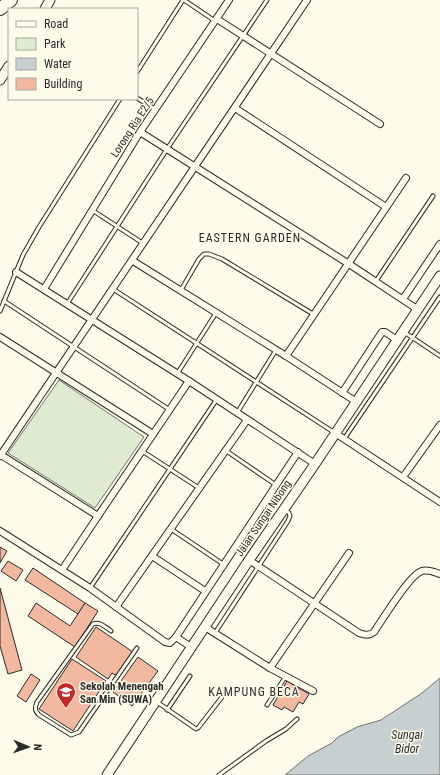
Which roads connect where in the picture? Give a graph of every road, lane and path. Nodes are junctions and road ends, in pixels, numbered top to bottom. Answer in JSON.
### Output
{"nodes":[{"id":1,"x":11,"y":0,"type":"edge"},
{"id":2,"x":183,"y":0,"type":"edge"},
{"id":3,"x":229,"y":0,"type":"edge"},
{"id":4,"x":267,"y":0,"type":"edge"},
{"id":5,"x":307,"y":0,"type":"edge"},
{"id":6,"x":0,"y":9,"type":"edge"},
{"id":7,"x":216,"y":20,"type":"junction"},
{"id":8,"x":243,"y":36,"type":"junction"},
{"id":9,"x":271,"y":54,"type":"junction"},
{"id":10,"x":8,"y":68,"type":"edge"},
{"id":11,"x":138,"y":70,"type":"edge"},
{"id":12,"x":0,"y":80,"type":"edge"},
{"id":13,"x":138,"y":99,"type":"edge"},
{"id":14,"x":119,"y":100,"type":"edge"},
{"id":15,"x":235,"y":108,"type":"junction"},
{"id":16,"x":155,"y":109,"type":"junction"},
{"id":17,"x":380,"y":124,"type":"dead end"},
{"id":18,"x":140,"y":132,"type":"junction"},
{"id":19,"x":167,"y":149,"type":"junction"},
{"id":20,"x":195,"y":166,"type":"junction"},
{"id":21,"x":406,"y":178,"type":"dead end"},
{"id":22,"x":433,"y":196,"type":"dead end"},
{"id":23,"x":386,"y":206,"type":"junction"},
{"id":24,"x":92,"y":210,"type":"junction"},
{"id":25,"x":117,"y":226,"type":"junction"},
{"id":26,"x":144,"y":244,"type":"junction"},
{"id":27,"x":440,"y":244,"type":"edge"},
{"id":28,"x":133,"y":260,"type":"junction"},
{"id":29,"x":348,"y":264,"type":"junction"},
{"id":30,"x":16,"y":272,"type":"junction"},
{"id":31,"x":440,"y":276,"type":"edge"},
{"id":32,"x":376,"y":282,"type":"junction"},
{"id":33,"x":44,"y":289,"type":"junction"},
{"id":34,"x":113,"y":290,"type":"junction"},
{"id":35,"x":181,"y":290,"type":"junction"},
{"id":36,"x":440,"y":297,"type":"edge"},
{"id":37,"x":403,"y":300,"type":"junction"},
{"id":38,"x":4,"y":301,"type":"junction"},
{"id":39,"x":67,"y":304,"type":"junction"},
{"id":40,"x":417,"y":309,"type":"junction"},
{"id":41,"x":0,"y":311,"type":"edge"},
{"id":42,"x":216,"y":312,"type":"junction"},
{"id":43,"x":313,"y":314,"type":"junction"},
{"id":44,"x":93,"y":320,"type":"junction"},
{"id":45,"x":402,"y":331,"type":"junction"},
{"id":46,"x":0,"y":336,"type":"edge"},
{"id":47,"x":412,"y":338,"type":"junction"},
{"id":48,"x":396,"y":340,"type":"junction"},
{"id":49,"x":196,"y":343,"type":"junction"},
{"id":50,"x":73,"y":348,"type":"junction"},
{"id":51,"x":276,"y":350,"type":"junction"},
{"id":52,"x":286,"y":356,"type":"junction"},
{"id":53,"x":440,"y":356,"type":"edge"},
{"id":54,"x":57,"y":372,"type":"junction"},
{"id":55,"x":177,"y":374,"type":"junction"},
{"id":56,"x":189,"y":381,"type":"junction"},
{"id":57,"x":256,"y":382,"type":"junction"},
{"id":58,"x":342,"y":393,"type":"junction"},
{"id":59,"x":217,"y":399,"type":"junction"},
{"id":60,"x":355,"y":401,"type":"junction"},
{"id":61,"x":170,"y":410,"type":"junction"},
{"id":62,"x":237,"y":413,"type":"junction"},
{"id":63,"x":247,"y":420,"type":"junction"},
{"id":64,"x":440,"y":425,"type":"edge"},
{"id":65,"x":335,"y":433,"type":"junction"},
{"id":66,"x":153,"y":434,"type":"junction"},
{"id":67,"x":344,"y":439,"type":"junction"},
{"id":68,"x":225,"y":450,"type":"junction"},
{"id":69,"x":142,"y":451,"type":"junction"},
{"id":70,"x":298,"y":452,"type":"junction"},
{"id":71,"x":0,"y":456,"type":"edge"},
{"id":72,"x":315,"y":464,"type":"junction"},
{"id":73,"x":170,"y":469,"type":"junction"},
{"id":74,"x":403,"y":477,"type":"junction"},
{"id":75,"x":276,"y":485,"type":"junction"},
{"id":76,"x":199,"y":488,"type":"junction"},
{"id":77,"x":440,"y":502,"type":"edge"},
{"id":78,"x":284,"y":509,"type":"junction"},
{"id":79,"x":98,"y":516,"type":"junction"},
{"id":80,"x":170,"y":529,"type":"junction"},
{"id":81,"x":0,"y":531,"type":"edge"},
{"id":82,"x":349,"y":553,"type":"dead end"},
{"id":83,"x":152,"y":556,"type":"junction"},
{"id":84,"x":249,"y":560,"type":"junction"},
{"id":85,"x":223,"y":564,"type":"junction"},
{"id":86,"x":259,"y":566,"type":"junction"},
{"id":87,"x":62,"y":570,"type":"junction"},
{"id":88,"x":440,"y":574,"type":"edge"},
{"id":89,"x":90,"y":588,"type":"junction"},
{"id":90,"x":205,"y":591,"type":"junction"},
{"id":91,"x":314,"y":604,"type":"junction"},
{"id":92,"x":116,"y":607,"type":"junction"},
{"id":93,"x":205,"y":627,"type":"junction"},
{"id":94,"x":111,"y":631,"type":"dead end"},
{"id":95,"x":215,"y":633,"type":"junction"},
{"id":96,"x":176,"y":637,"type":"junction"},
{"id":97,"x":191,"y":647,"type":"junction"},
{"id":98,"x":137,"y":648,"type":"dead end"},
{"id":99,"x":270,"y":668,"type":"junction"},
{"id":100,"x":190,"y":676,"type":"dead end"},
{"id":101,"x":286,"y":676,"type":"junction"},
{"id":102,"x":313,"y":691,"type":"dead end"},
{"id":103,"x":222,"y":697,"type":"dead end"},
{"id":104,"x":155,"y":701,"type":"junction"},
{"id":105,"x":268,"y":704,"type":"dead end"},
{"id":106,"x":167,"y":710,"type":"junction"},
{"id":107,"x":297,"y":719,"type":"dead end"},
{"id":108,"x":107,"y":775,"type":"edge"},
{"id":109,"x":219,"y":775,"type":"edge"}],
"edges":[{"from":1,"to":6,"type":"highway"},
{"from":2,"to":7,"type":"lane"},
{"from":2,"to":11,"type":"lane"},
{"from":3,"to":7,"type":"street","name":"Lorong Ria E2/5"},
{"from":4,"to":8,"type":"lane"},
{"from":5,"to":9,"type":"street"},
{"from":7,"to":8,"type":"street"},
{"from":7,"to":16,"type":"street","name":"Lorong Ria E2/5"},
{"from":8,"to":9,"type":"street"},
{"from":8,"to":19,"type":"lane"},
{"from":9,"to":15,"type":"street"},
{"from":9,"to":17,"type":"street"},
{"from":10,"to":12,"type":"street"},
{"from":13,"to":16,"type":"lane"},
{"from":14,"to":30,"type":"lane"},
{"from":15,"to":20,"type":"street"},
{"from":15,"to":23,"type":"street"},
{"from":16,"to":18,"type":"street","name":"Lorong Ria E2/5"},
{"from":18,"to":19,"type":"street"},
{"from":18,"to":24,"type":"street","name":"Lorong Ria E2/5"},
{"from":19,"to":20,"type":"street"},
{"from":19,"to":25,"type":"lane"},
{"from":20,"to":26,"type":"street"},
{"from":20,"to":29,"type":"street"},
{"from":21,"to":23,"type":"street"},
{"from":22,"to":32,"type":"lane"},
{"from":23,"to":29,"type":"street"},
{"from":24,"to":25,"type":"lane"},
{"from":24,"to":33,"type":"street","name":"Lorong Ria E2/5"},
{"from":25,"to":26,"type":"lane"},
{"from":25,"to":39,"type":"lane"},
{"from":26,"to":28,"type":"street"},
{"from":27,"to":37,"type":"street"},
{"from":28,"to":34,"type":"street"},
{"from":28,"to":35,"type":"street"},
{"from":29,"to":32,"type":"street"},
{"from":29,"to":43,"type":"street"},
{"from":30,"to":33,"type":"street"},
{"from":30,"to":38,"type":"lane"},
{"from":31,"to":40,"type":"street","name":"Jalan Sungai Nibong"},
{"from":32,"to":37,"type":"street"},
{"from":33,"to":39,"type":"street"},
{"from":34,"to":44,"type":"street"},
{"from":34,"to":49,"type":"lane"},
{"from":35,"to":42,"type":"street"},
{"from":35,"to":43,"type":"lane"},
{"from":36,"to":47,"type":"lane"},
{"from":37,"to":40,"type":"street"},
{"from":38,"to":41,"type":"lane"},
{"from":38,"to":50,"type":"lane"},
{"from":39,"to":44,"type":"street"},
{"from":40,"to":45,"type":"street","name":"Jalan Sungai Nibong"},
{"from":42,"to":49,"type":"lane"},
{"from":42,"to":51,"type":"street"},
{"from":43,"to":52,"type":"street"},
{"from":44,"to":50,"type":"street"},
{"from":44,"to":55,"type":"street"},
{"from":45,"to":47,"type":"lane"},
{"from":45,"to":48,"type":"street","name":"Jalan Sungai Nibong"},
{"from":46,"to":54,"type":"street"},
{"from":47,"to":53,"type":"lane"},
{"from":47,"to":67,"type":"lane"},
{"from":48,"to":58,"type":"street"},
{"from":48,"to":60,"type":"street","name":"Jalan Sungai Nibong"},
{"from":49,"to":55,"type":"lane"},
{"from":49,"to":57,"type":"lane"},
{"from":50,"to":54,"type":"street"},
{"from":50,"to":61,"type":"lane"},
{"from":51,"to":52,"type":"street"},
{"from":51,"to":57,"type":"lane"},
{"from":52,"to":58,"type":"street"},
{"from":54,"to":66,"type":"street"},
{"from":54,"to":71,"type":"street"},
{"from":55,"to":56,"type":"street"},
{"from":56,"to":59,"type":"street"},
{"from":56,"to":61,"type":"street"},
{"from":57,"to":62,"type":"lane"},
{"from":57,"to":65,"type":"lane"},
{"from":58,"to":60,"type":"street"},
{"from":59,"to":62,"type":"street"},
{"from":59,"to":73,"type":"lane"},
{"from":60,"to":65,"type":"street","name":"Jalan Sungai Nibong"},
{"from":61,"to":66,"type":"street"},
{"from":62,"to":63,"type":"street"},
{"from":63,"to":68,"type":"street"},
{"from":63,"to":70,"type":"street"},
{"from":64,"to":74,"type":"street"},
{"from":65,"to":67,"type":"street"},
{"from":65,"to":72,"type":"street","name":"Jalan Sungai Nibong"},
{"from":66,"to":69,"type":"street"},
{"from":67,"to":74,"type":"street"},
{"from":68,"to":75,"type":"lane"},
{"from":68,"to":76,"type":"street"},
{"from":69,"to":73,"type":"lane"},
{"from":69,"to":79,"type":"street"},
{"from":70,"to":72,"type":"street"},
{"from":70,"to":75,"type":"street"},
{"from":71,"to":79,"type":"street"},
{"from":72,"to":78,"type":"street","name":"Jalan Sungai Nibong"},
{"from":73,"to":76,"type":"lane"},
{"from":73,"to":89,"type":"lane"},
{"from":74,"to":77,"type":"street"},
{"from":75,"to":85,"type":"street"},
{"from":76,"to":80,"type":"street"},
{"from":78,"to":84,"type":"street","name":"Jalan Sungai Nibong"},
{"from":78,"to":86,"type":"lane"},
{"from":79,"to":87,"type":"street"},
{"from":80,"to":83,"type":"street"},
{"from":80,"to":85,"type":"lane"},
{"from":81,"to":87,"type":"street"},
{"from":82,"to":91,"type":"street"},
{"from":83,"to":90,"type":"street"},
{"from":83,"to":92,"type":"street"},
{"from":84,"to":86,"type":"street"},
{"from":84,"to":93,"type":"street","name":"Jalan Sungai Nibong"},
{"from":85,"to":90,"type":"street"},
{"from":86,"to":91,"type":"street"},
{"from":86,"to":95,"type":"lane"},
{"from":87,"to":89,"type":"street"},
{"from":88,"to":91,"type":"street"},
{"from":89,"to":92,"type":"street"},
{"from":90,"to":96,"type":"street"},
{"from":91,"to":99,"type":"street"},
{"from":92,"to":96,"type":"street"},
{"from":93,"to":95,"type":"street"},
{"from":93,"to":97,"type":"street","name":"Jalan Sungai Nibong"},
{"from":94,"to":98,"type":"lane"},
{"from":95,"to":99,"type":"street"},
{"from":96,"to":97,"type":"street"},
{"from":97,"to":104,"type":"street","name":"Jalan Sungai Nibong"},
{"from":99,"to":101,"type":"street"},
{"from":100,"to":106,"type":"lane"},
{"from":101,"to":102,"type":"street"},
{"from":101,"to":105,"type":"lane"},
{"from":103,"to":106,"type":"lane"},
{"from":104,"to":106,"type":"lane"},
{"from":104,"to":108,"type":"street","name":"Jalan Sungai Nibong"},
{"from":107,"to":109,"type":"lane"}]}
